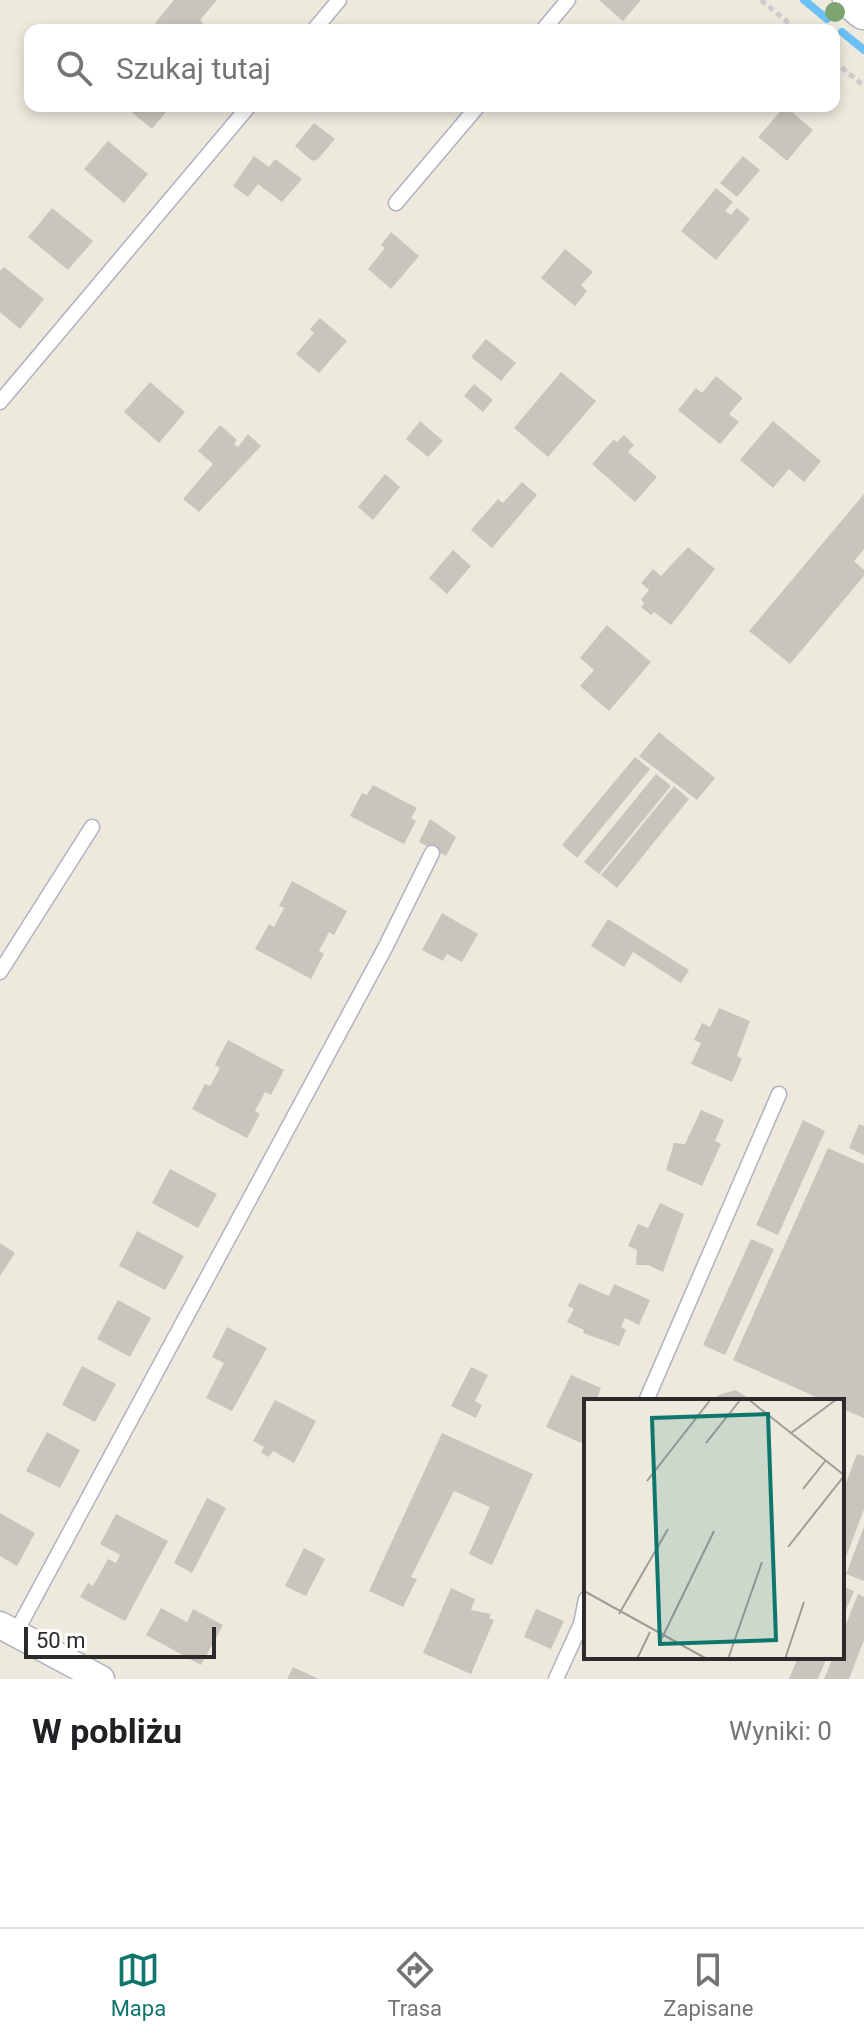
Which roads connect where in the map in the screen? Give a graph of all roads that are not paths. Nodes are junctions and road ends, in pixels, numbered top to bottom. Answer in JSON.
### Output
{"nodes":[{"id":1,"x":339,"y":0,"type":"edge"},
{"id":2,"x":568,"y":0,"type":"edge"},
{"id":3,"x":852,"y":0,"type":"edge"},
{"id":4,"x":864,"y":10,"type":"edge"},
{"id":5,"x":319,"y":24,"type":"edge"},
{"id":6,"x":548,"y":24,"type":"edge"},
{"id":7,"x":244,"y":112,"type":"edge"},
{"id":8,"x":473,"y":112,"type":"edge"},
{"id":9,"x":396,"y":203,"type":"dead end"},
{"id":10,"x":0,"y":402,"type":"edge"},
{"id":11,"x":92,"y":827,"type":"dead end"},
{"id":12,"x":432,"y":853,"type":"dead end"},
{"id":13,"x":0,"y":972,"type":"edge"},
{"id":14,"x":779,"y":1094,"type":"dead end"},
{"id":15,"x":647,"y":1399,"type":"edge"},
{"id":16,"x":584,"y":1609,"type":"edge"},
{"id":17,"x":8,"y":1630,"type":"edge"},
{"id":18,"x":101,"y":1679,"type":"edge"},
{"id":19,"x":556,"y":1679,"type":"edge"}],
"edges":[{"from":1,"to":5,"type":"lane"},
{"from":2,"to":6,"type":"lane"},
{"from":3,"to":4,"type":"street"},
{"from":7,"to":10,"type":"lane"},
{"from":8,"to":9,"type":"lane"},
{"from":11,"to":13,"type":"lane"},
{"from":12,"to":17,"type":"lane"},
{"from":14,"to":15,"type":"lane"},
{"from":16,"to":19,"type":"lane"},
{"from":17,"to":18,"type":"street"}]}
